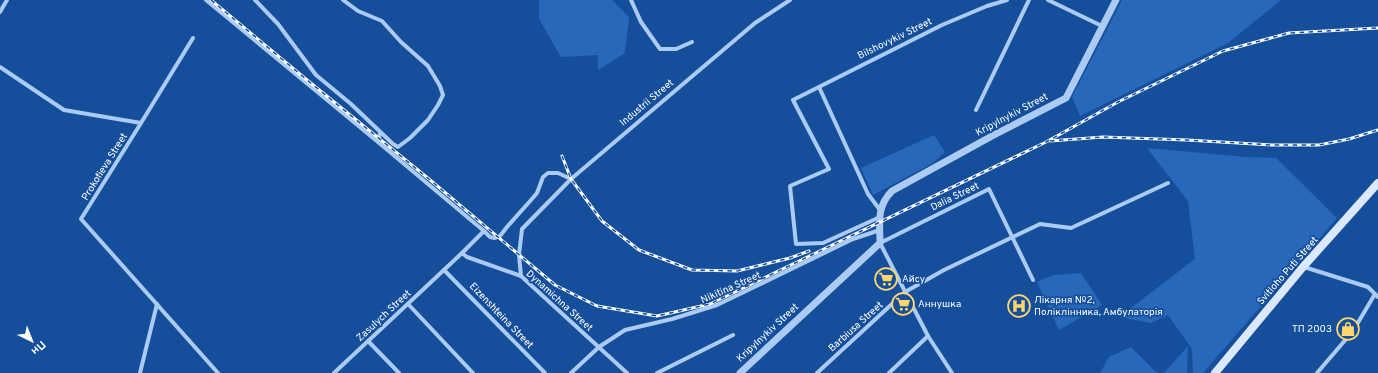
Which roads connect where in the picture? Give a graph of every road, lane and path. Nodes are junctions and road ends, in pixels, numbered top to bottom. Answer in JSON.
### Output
{"nodes":[{"id":1,"x":7,"y":0,"type":"edge"},
{"id":2,"x":206,"y":0,"type":"edge"},
{"id":3,"x":255,"y":0,"type":"edge"},
{"id":4,"x":343,"y":0,"type":"edge"},
{"id":5,"x":631,"y":0,"type":"edge"},
{"id":6,"x":790,"y":0,"type":"edge"},
{"id":7,"x":1007,"y":0,"type":"edge"},
{"id":8,"x":1030,"y":0,"type":"edge"},
{"id":9,"x":1048,"y":0,"type":"edge"},
{"id":10,"x":1116,"y":0,"type":"edge"},
{"id":11,"x":0,"y":12,"type":"edge"},
{"id":12,"x":1102,"y":26,"type":"junction"},
{"id":13,"x":193,"y":38,"type":"dead end"},
{"id":14,"x":692,"y":42,"type":"dead end"},
{"id":15,"x":0,"y":67,"type":"edge"},
{"id":16,"x":818,"y":87,"type":"junction"},
{"id":17,"x":976,"y":110,"type":"dead end"},
{"id":18,"x":141,"y":123,"type":"junction"},
{"id":19,"x":380,"y":133,"type":"junction"},
{"id":20,"x":378,"y":142,"type":"junction"},
{"id":21,"x":570,"y":179,"type":"junction"},
{"id":22,"x":1168,"y":183,"type":"dead end"},
{"id":23,"x":1378,"y":183,"type":"edge"},
{"id":24,"x":880,"y":214,"type":"junction"},
{"id":25,"x":880,"y":230,"type":"junction"},
{"id":26,"x":484,"y":231,"type":"junction"},
{"id":27,"x":1012,"y":237,"type":"junction"},
{"id":28,"x":880,"y":243,"type":"junction"},
{"id":29,"x":462,"y":253,"type":"junction"},
{"id":30,"x":1303,"y":267,"type":"junction"},
{"id":31,"x":444,"y":270,"type":"junction"},
{"id":32,"x":520,"y":276,"type":"junction"},
{"id":33,"x":1033,"y":280,"type":"dead end"},
{"id":34,"x":905,"y":292,"type":"junction"},
{"id":35,"x":1377,"y":296,"type":"edge"},
{"id":36,"x":157,"y":304,"type":"junction"},
{"id":37,"x":408,"y":304,"type":"junction"},
{"id":38,"x":733,"y":335,"type":"dead end"},
{"id":39,"x":928,"y":336,"type":"junction"},
{"id":40,"x":368,"y":341,"type":"junction"},
{"id":41,"x":599,"y":347,"type":"junction"},
{"id":42,"x":338,"y":369,"type":"junction"},
{"id":43,"x":140,"y":373,"type":"edge"},
{"id":44,"x":218,"y":373,"type":"edge"},
{"id":45,"x":334,"y":373,"type":"edge"},
{"id":46,"x":342,"y":373,"type":"edge"},
{"id":47,"x":400,"y":373,"type":"edge"},
{"id":48,"x":473,"y":373,"type":"edge"},
{"id":49,"x":545,"y":373,"type":"edge"},
{"id":50,"x":571,"y":373,"type":"edge"},
{"id":51,"x":627,"y":373,"type":"edge"},
{"id":52,"x":657,"y":373,"type":"edge"},
{"id":53,"x":740,"y":373,"type":"edge"},
{"id":54,"x":816,"y":373,"type":"edge"},
{"id":55,"x":889,"y":373,"type":"edge"},
{"id":56,"x":952,"y":373,"type":"edge"},
{"id":57,"x":1215,"y":373,"type":"edge"},
{"id":58,"x":1317,"y":373,"type":"edge"}],
"edges":[{"from":1,"to":11,"type":"street"},
{"from":2,"to":20,"type":"street"},
{"from":3,"to":19,"type":"street"},
{"from":4,"to":19,"type":"street"},
{"from":5,"to":14,"type":"street"},
{"from":6,"to":21,"type":"street","name":"Industrii Street"},
{"from":7,"to":16,"type":"street","name":"Bilshovykiv Street"},
{"from":8,"to":17,"type":"street"},
{"from":9,"to":12,"type":"street"},
{"from":10,"to":12,"type":"street","name":"Kripylnykiv Street"},
{"from":12,"to":24,"type":"street","name":"Kripylnykiv Street"},
{"from":13,"to":18,"type":"street","name":"Prokofieva Street"},
{"from":15,"to":18,"type":"street","name":"Prokofieva Street"},
{"from":16,"to":24,"type":"street"},
{"from":16,"to":24,"type":"street","name":"Bilshovykiv Street"},
{"from":18,"to":36,"type":"street","name":"Prokofieva Street"},
{"from":19,"to":20,"type":"street"},
{"from":20,"to":26,"type":"street"},
{"from":21,"to":26,"type":"street"},
{"from":21,"to":32,"type":"street","name":"Industrii Street"},
{"from":22,"to":27,"type":"street"},
{"from":23,"to":30,"type":"main road","name":"Svitloho Puti Street"},
{"from":24,"to":25,"type":"street"},
{"from":25,"to":28,"type":"street"},
{"from":25,"to":41,"type":"street","name":"Nikitina Street"},
{"from":26,"to":29,"type":"street"},
{"from":27,"to":28,"type":"street","name":"Dalia Street"},
{"from":27,"to":33,"type":"street","name":"Dalia Street"},
{"from":27,"to":34,"type":"street"},
{"from":28,"to":34,"type":"street"},
{"from":28,"to":53,"type":"street","name":"Kripylnykiv Street"},
{"from":29,"to":31,"type":"street"},
{"from":29,"to":32,"type":"street","name":"Dynamichna Street"},
{"from":30,"to":35,"type":"street"},
{"from":30,"to":57,"type":"main road","name":"Svitloho Puti Street"},
{"from":31,"to":37,"type":"street","name":"Zasulych Street"},
{"from":31,"to":49,"type":"street","name":"Eizenshteina Street"},
{"from":32,"to":41,"type":"street","name":"Dynamichna Street"},
{"from":34,"to":39,"type":"street"},
{"from":34,"to":54,"type":"street","name":"Barbiusa Street"},
{"from":35,"to":58,"type":"street"},
{"from":36,"to":43,"type":"street"},
{"from":36,"to":44,"type":"street"},
{"from":37,"to":40,"type":"street","name":"Zasulych Street"},
{"from":37,"to":48,"type":"street"},
{"from":38,"to":52,"type":"street"},
{"from":39,"to":55,"type":"street"},
{"from":39,"to":56,"type":"street"},
{"from":40,"to":42,"type":"street","name":"Zasulych Street"},
{"from":40,"to":47,"type":"street"},
{"from":41,"to":50,"type":"street","name":"Nikitina Street"},
{"from":41,"to":51,"type":"street","name":"Dynamichna Street"},
{"from":42,"to":45,"type":"street","name":"Zasulych Street"},
{"from":42,"to":46,"type":"street"}]}
